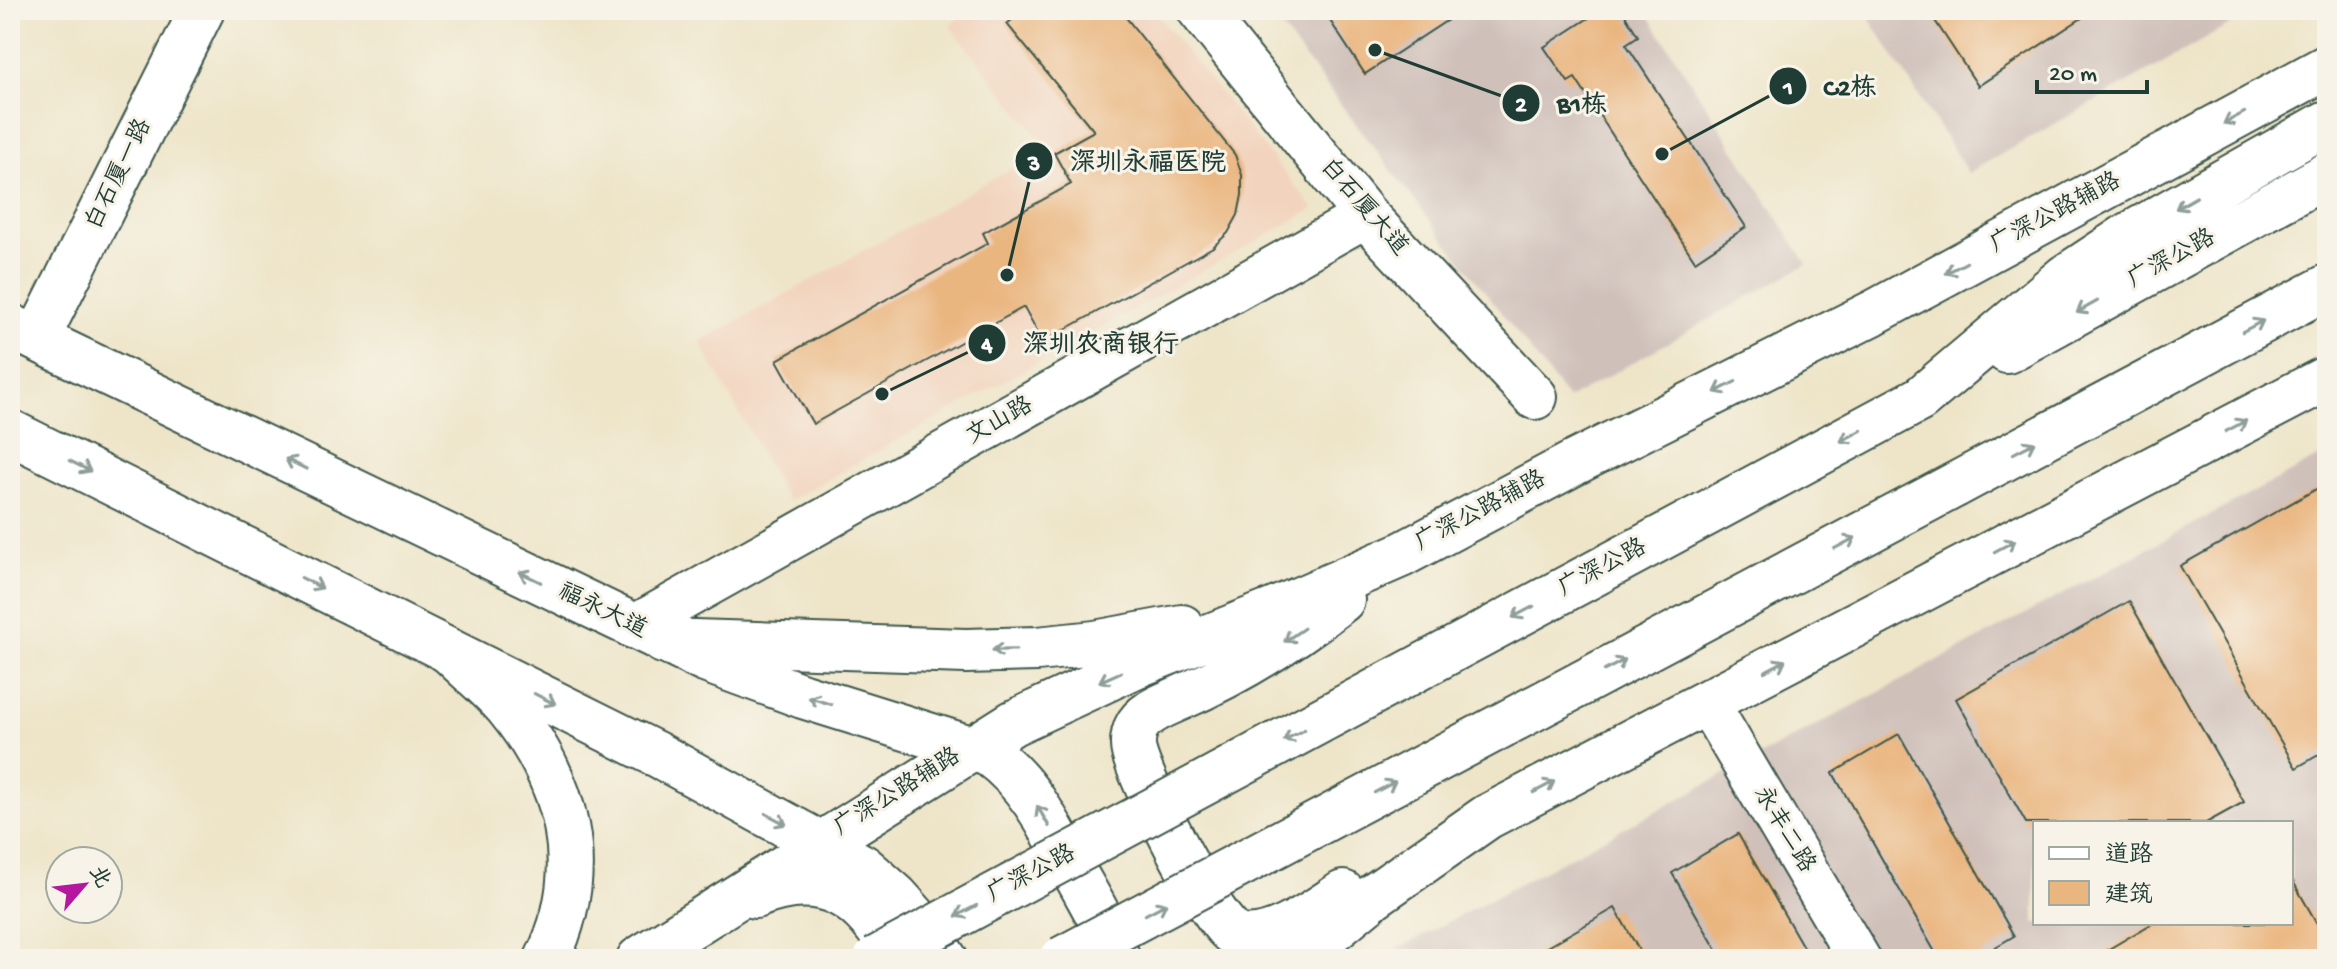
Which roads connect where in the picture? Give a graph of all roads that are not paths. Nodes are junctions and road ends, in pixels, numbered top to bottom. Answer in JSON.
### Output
{"nodes":[{"id":1,"x":202,"y":10,"type":"edge"},
{"id":2,"x":1200,"y":10,"type":"edge"},
{"id":3,"x":2327,"y":67,"type":"edge"},
{"id":4,"x":2327,"y":123,"type":"edge"},
{"id":5,"x":2327,"y":175,"type":"edge"},
{"id":6,"x":1366,"y":216,"type":"junction"},
{"id":7,"x":2327,"y":287,"type":"edge"},
{"id":8,"x":23,"y":332,"type":"edge"},
{"id":9,"x":2327,"y":378,"type":"edge"},
{"id":10,"x":1535,"y":397,"type":"dead end"},
{"id":11,"x":1920,"y":399,"type":"junction"},
{"id":12,"x":10,"y":432,"type":"edge"},
{"id":13,"x":1401,"y":555,"type":"junction"},
{"id":14,"x":1275,"y":610,"type":"junction"},
{"id":15,"x":648,"y":634,"type":"junction"},
{"id":16,"x":449,"y":651,"type":"junction"},
{"id":17,"x":1707,"y":702,"type":"junction"},
{"id":18,"x":972,"y":747,"type":"junction"},
{"id":19,"x":1487,"y":817,"type":"junction"},
{"id":20,"x":820,"y":843,"type":"junction"},
{"id":21,"x":654,"y":950,"type":"edge"},
{"id":22,"x":547,"y":959,"type":"edge"},
{"id":23,"x":876,"y":959,"type":"edge"},
{"id":24,"x":897,"y":959,"type":"edge"},
{"id":25,"x":945,"y":959,"type":"edge"},
{"id":26,"x":1062,"y":959,"type":"edge"},
{"id":27,"x":1118,"y":959,"type":"edge"},
{"id":28,"x":1297,"y":959,"type":"edge"},
{"id":29,"x":1859,"y":959,"type":"edge"}],
"edges":[{"from":1,"to":8,"type":"main road","name":"白石厦一路"},
{"from":2,"to":6,"type":"main road","name":"白石厦大道"},
{"from":3,"to":13,"type":"main road","name":"广深公路辅路","one_way":true},
{"from":4,"to":11,"type":"main road","one_way":true},
{"from":5,"to":11,"type":"main road","name":"广深公路","one_way":true},
{"from":6,"to":10,"type":"main road","name":"白石厦大道"},
{"from":6,"to":15,"type":"street","name":"文山路"},
{"from":26,"to":7,"type":"main road","one_way":true,"bridge":true},
{"from":15,"to":8,"type":"main road","name":"福永大道","one_way":true},
{"from":17,"to":9,"type":"main road","one_way":true},
{"from":11,"to":23,"type":"main road","name":"广深公路","one_way":true,"bridge":true},
{"from":12,"to":16,"type":"main road","one_way":true},
{"from":13,"to":14,"type":"main road","name":"广深公路辅路"},
{"from":13,"to":19,"type":"main road","one_way":true},
{"from":14,"to":15,"type":"main road","one_way":true},
{"from":14,"to":18,"type":"main road","name":"广深公路辅路","one_way":true},
{"from":18,"to":15,"type":"main road","name":"福永大道","one_way":true},
{"from":16,"to":20,"type":"main road","one_way":true},
{"from":16,"to":22,"type":"main road"},
{"from":19,"to":17,"type":"main road","one_way":true},
{"from":17,"to":29,"type":"street","name":"永丰二路"},
{"from":18,"to":20,"type":"main road","name":"广深公路辅路"},
{"from":27,"to":18,"type":"main road","name":"福永大道","one_way":true},
{"from":19,"to":28,"type":"main road"},
{"from":20,"to":21,"type":"main road","name":"广深公路辅路"},
{"from":20,"to":25,"type":"main road"},
{"from":21,"to":24,"type":"main road"}]}
